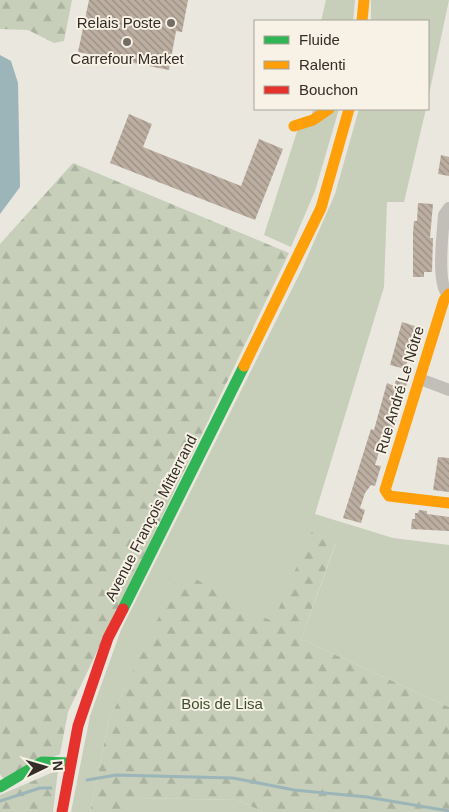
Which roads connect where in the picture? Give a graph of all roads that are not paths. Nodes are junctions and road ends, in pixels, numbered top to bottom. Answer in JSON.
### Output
{"nodes":[{"id":1,"x":362,"y":0,"type":"edge"},
{"id":2,"x":354,"y":20,"type":"edge"},
{"id":3,"x":362,"y":20,"type":"edge"},
{"id":4,"x":328,"y":110,"type":"edge"},
{"id":5,"x":349,"y":110,"type":"edge"},
{"id":6,"x":294,"y":126,"type":"dead end"},
{"id":7,"x":449,"y":208,"type":"edge"},
{"id":8,"x":448,"y":294,"type":"edge"},
{"id":9,"x":420,"y":379,"type":"junction"},
{"id":10,"x":449,"y":390,"type":"edge"},
{"id":11,"x":449,"y":503,"type":"edge"},
{"id":12,"x":70,"y":763,"type":"junction"},
{"id":13,"x":0,"y":787,"type":"edge"},
{"id":14,"x":62,"y":812,"type":"edge"}],
"edges":[{"from":1,"to":2,"type":"street"},
{"from":1,"to":3,"type":"main road"},
{"from":4,"to":6,"type":"main road"},
{"from":5,"to":12,"type":"main road","name":"Avenue François Mitterrand"},
{"from":7,"to":8,"type":"street"},
{"from":8,"to":9,"type":"main road","name":"Rue André Le Nôtre"},
{"from":9,"to":10,"type":"street"},
{"from":9,"to":11,"type":"main road","name":"Rue André Le Nôtre"},
{"from":12,"to":13,"type":"main road"},
{"from":12,"to":14,"type":"main road","name":"Avenue François Mitterrand"}]}
